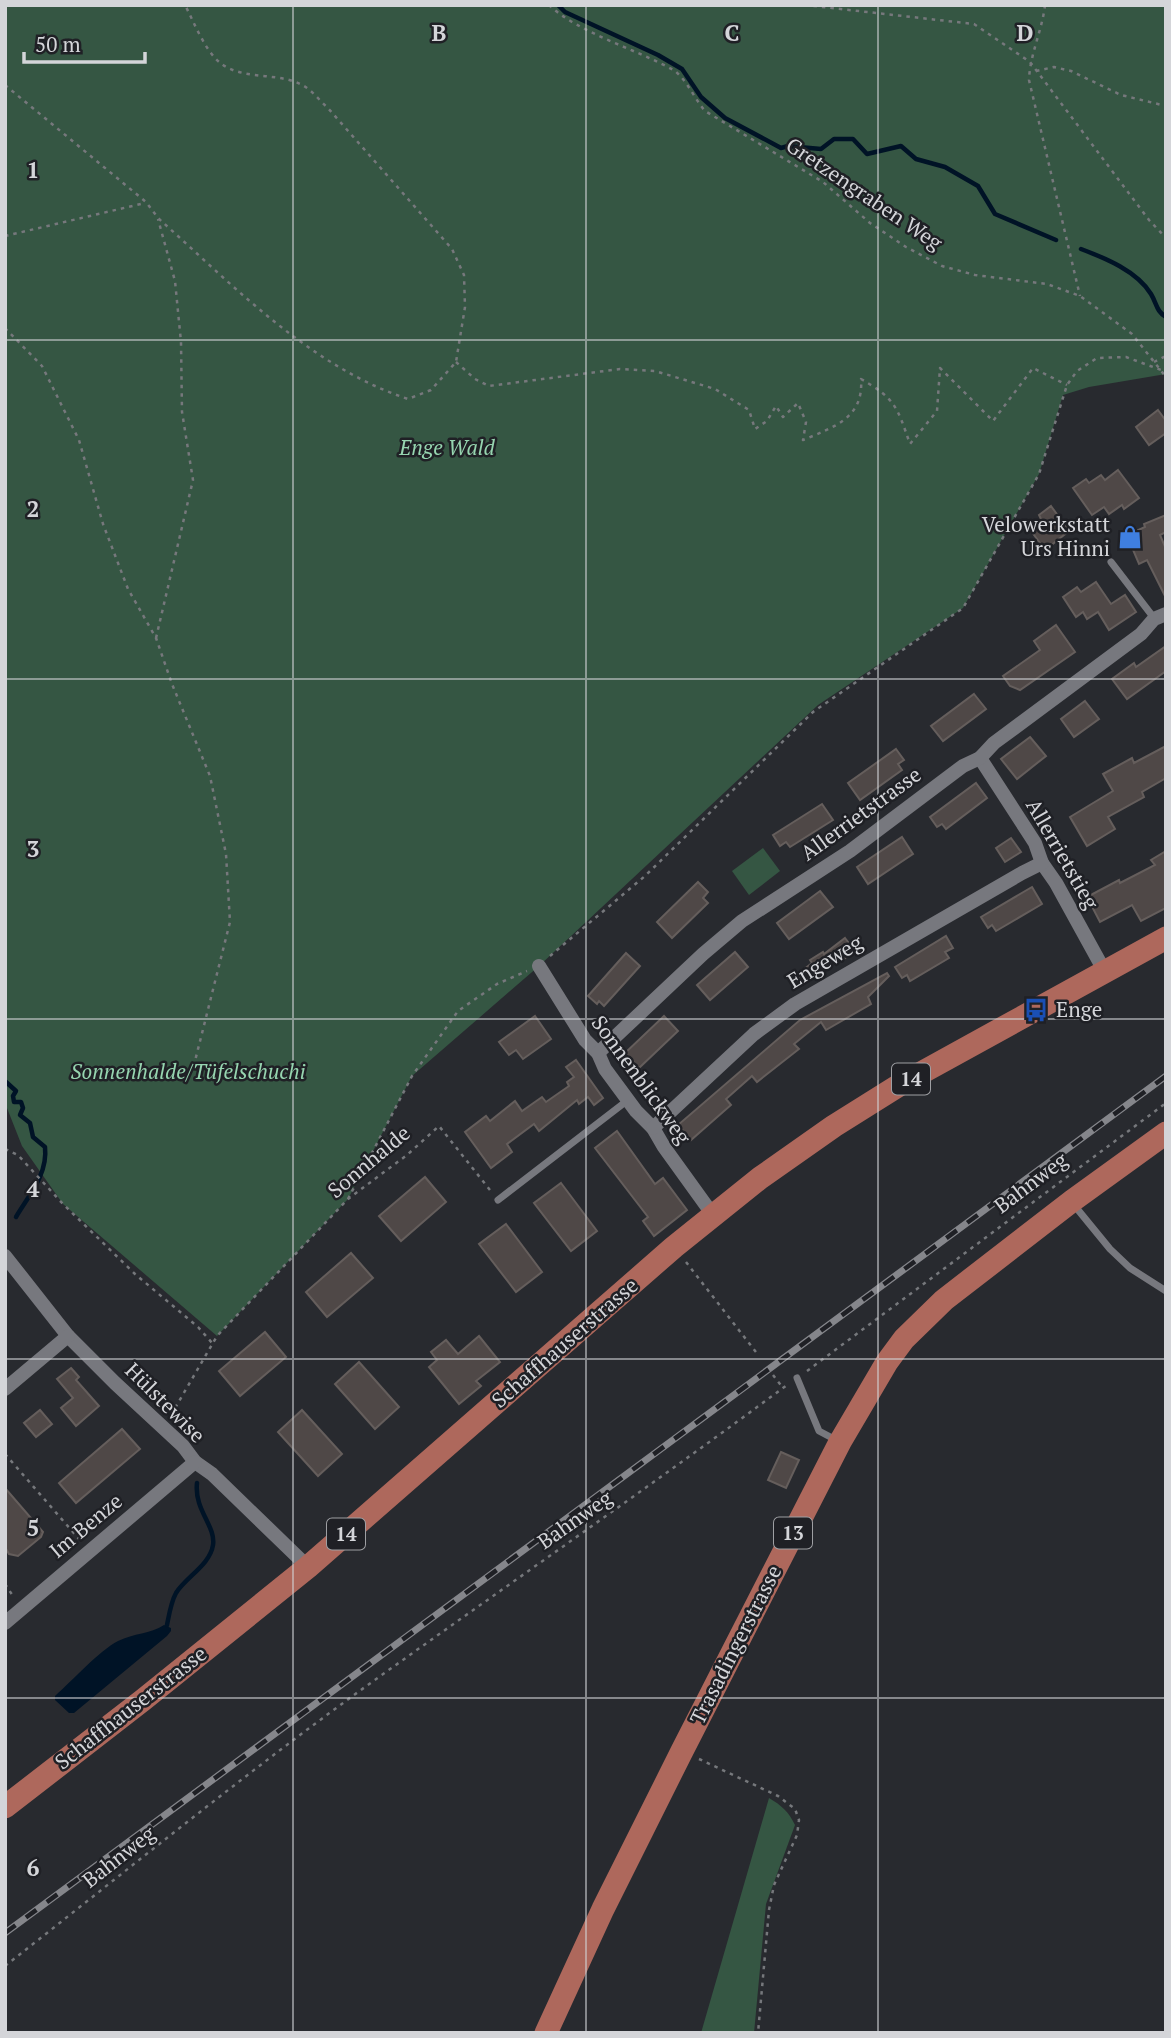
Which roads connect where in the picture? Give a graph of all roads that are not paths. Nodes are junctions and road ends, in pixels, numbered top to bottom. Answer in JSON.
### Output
{"nodes":[{"id":1,"x":1111,"y":562,"type":"dead end"},
{"id":2,"x":1160,"y":617,"type":"edge"},
{"id":3,"x":980,"y":758,"type":"junction"},
{"id":4,"x":1042,"y":863,"type":"junction"},
{"id":5,"x":1166,"y":939,"type":"edge"},
{"id":6,"x":539,"y":966,"type":"road end"},
{"id":7,"x":1105,"y":972,"type":"junction"},
{"id":8,"x":598,"y":1053,"type":"junction"},
{"id":9,"x":628,"y":1100,"type":"junction"},
{"id":10,"x":653,"y":1128,"type":"junction"},
{"id":11,"x":1166,"y":1133,"type":"edge"},
{"id":12,"x":498,"y":1200,"type":"road end"},
{"id":13,"x":1072,"y":1201,"type":"junction"},
{"id":14,"x":713,"y":1214,"type":"junction"},
{"id":15,"x":5,"y":1256,"type":"edge"},
{"id":16,"x":1166,"y":1290,"type":"edge"},
{"id":17,"x":68,"y":1336,"type":"junction"},
{"id":18,"x":797,"y":1378,"type":"road end"},
{"id":19,"x":5,"y":1389,"type":"edge"},
{"id":20,"x":840,"y":1442,"type":"junction"},
{"id":21,"x":195,"y":1462,"type":"junction"},
{"id":22,"x":309,"y":1567,"type":"junction"},
{"id":23,"x":5,"y":1623,"type":"edge"},
{"id":24,"x":5,"y":1807,"type":"edge"},
{"id":25,"x":546,"y":2033,"type":"edge"}],
"edges":[{"from":1,"to":2,"type":"lane","name":"Allerrietstrasse"},
{"from":2,"to":3,"type":"street","name":"Allerrietstrasse"},
{"from":3,"to":4,"type":"street","name":"Allerrietstieg"},
{"from":3,"to":8,"type":"street","name":"Allerrietstrasse"},
{"from":4,"to":7,"type":"street","name":"Allerrietstieg"},
{"from":4,"to":10,"type":"street","name":"Engeweg"},
{"from":5,"to":7,"type":"main road","name":"Schaffhauserstrasse","number":"14"},
{"from":6,"to":8,"type":"street","name":"Sonnenblickweg"},
{"from":7,"to":14,"type":"main road","name":"Schaffhauserstrasse","number":"14"},
{"from":8,"to":9,"type":"street","name":"Sonnenblickweg"},
{"from":9,"to":10,"type":"street","name":"Sonnenblickweg"},
{"from":9,"to":12,"type":"lane"},
{"from":10,"to":14,"type":"street","name":"Sonnenblickweg"},
{"from":11,"to":13,"type":"main road","name":"Trasadingerstrasse","number":"13"},
{"from":13,"to":16,"type":"lane"},
{"from":13,"to":20,"type":"main road","name":"Trasadingerstrasse","number":"13"},
{"from":14,"to":22,"type":"main road","name":"Schaffhauserstrasse","number":"14"},
{"from":15,"to":17,"type":"street","name":"Hülstewise"},
{"from":17,"to":19,"type":"street"},
{"from":17,"to":21,"type":"street","name":"Hülstewise"},
{"from":18,"to":20,"type":"lane"},
{"from":20,"to":25,"type":"main road","name":"Trasadingerstrasse","number":"13"},
{"from":21,"to":22,"type":"street","name":"Hülstewise"},
{"from":21,"to":23,"type":"street","name":"Im Benze"},
{"from":22,"to":24,"type":"main road","name":"Schaffhauserstrasse","number":"14"}]}
